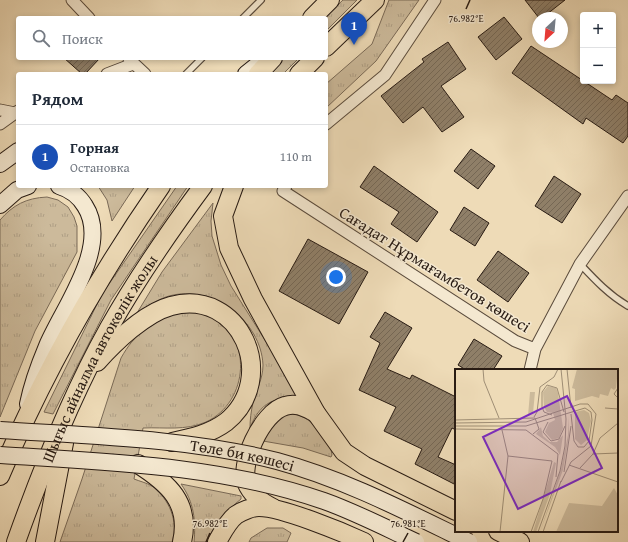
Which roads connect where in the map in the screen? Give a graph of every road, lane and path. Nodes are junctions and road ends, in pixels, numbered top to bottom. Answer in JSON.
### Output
{"nodes":[{"id":1,"x":72,"y":0,"type":"edge"},
{"id":2,"x":261,"y":0,"type":"edge"},
{"id":3,"x":330,"y":0,"type":"edge"},
{"id":4,"x":375,"y":0,"type":"edge"},
{"id":5,"x":435,"y":0,"type":"edge"},
{"id":6,"x":88,"y":16,"type":"edge"},
{"id":7,"x":245,"y":16,"type":"edge"},
{"id":8,"x":314,"y":16,"type":"edge"},
{"id":9,"x":328,"y":45,"type":"edge"},
{"id":10,"x":200,"y":60,"type":"edge"},
{"id":11,"x":264,"y":60,"type":"edge"},
{"id":12,"x":271,"y":60,"type":"edge"},
{"id":13,"x":313,"y":60,"type":"edge"},
{"id":14,"x":319,"y":60,"type":"edge"},
{"id":15,"x":131,"y":61,"type":"edge"},
{"id":16,"x":111,"y":72,"type":"edge"},
{"id":17,"x":143,"y":72,"type":"edge"},
{"id":18,"x":188,"y":72,"type":"edge"},
{"id":19,"x":248,"y":72,"type":"edge"},
{"id":20,"x":260,"y":72,"type":"edge"},
{"id":21,"x":301,"y":72,"type":"edge"},
{"id":22,"x":311,"y":72,"type":"edge"},
{"id":23,"x":0,"y":110,"type":"edge"},
{"id":24,"x":16,"y":112,"type":"edge"},
{"id":25,"x":16,"y":113,"type":"edge"},
{"id":26,"x":328,"y":122,"type":"edge"},
{"id":27,"x":0,"y":124,"type":"edge"},
{"id":28,"x":16,"y":153,"type":"edge"},
{"id":29,"x":0,"y":164,"type":"edge"},
{"id":30,"x":22,"y":188,"type":"edge"},
{"id":31,"x":66,"y":188,"type":"edge"},
{"id":32,"x":160,"y":188,"type":"edge"},
{"id":33,"x":202,"y":188,"type":"edge"},
{"id":34,"x":233,"y":188,"type":"edge"},
{"id":35,"x":285,"y":188,"type":"edge"},
{"id":36,"x":628,"y":196,"type":"edge"},
{"id":37,"x":0,"y":205,"type":"edge"},
{"id":38,"x":580,"y":264,"type":"junction"},
{"id":39,"x":628,"y":306,"type":"edge"},
{"id":40,"x":535,"y":349,"type":"junction"},
{"id":41,"x":530,"y":369,"type":"edge"},
{"id":42,"x":82,"y":379,"type":"junction"},
{"id":43,"x":71,"y":402,"type":"junction"},
{"id":44,"x":316,"y":413,"type":"junction"},
{"id":45,"x":24,"y":419,"type":"junction"},
{"id":46,"x":0,"y":430,"type":"edge"},
{"id":47,"x":172,"y":442,"type":"junction"},
{"id":48,"x":0,"y":454,"type":"edge"},
{"id":49,"x":138,"y":464,"type":"junction"},
{"id":50,"x":0,"y":476,"type":"edge"},
{"id":51,"x":274,"y":509,"type":"junction"},
{"id":52,"x":455,"y":511,"type":"edge"},
{"id":53,"x":500,"y":532,"type":"edge"},
{"id":54,"x":16,"y":542,"type":"edge"},
{"id":55,"x":45,"y":542,"type":"edge"},
{"id":56,"x":182,"y":542,"type":"edge"},
{"id":57,"x":216,"y":542,"type":"edge"},
{"id":58,"x":364,"y":542,"type":"edge"},
{"id":59,"x":416,"y":542,"type":"edge"},
{"id":60,"x":469,"y":542,"type":"edge"},
{"id":61,"x":520,"y":542,"type":"edge"}],
"edges":[{"from":1,"to":6,"type":"street"},
{"from":2,"to":7,"type":"lane"},
{"from":3,"to":8,"type":"main road"},
{"from":4,"to":9,"type":"main road"},
{"from":5,"to":26,"type":"street"},
{"from":10,"to":18,"type":"lane"},
{"from":11,"to":19,"type":"main road"},
{"from":12,"to":20,"type":"main road"},
{"from":13,"to":21,"type":"main road"},
{"from":14,"to":22,"type":"main road"},
{"from":15,"to":16,"type":"street"},
{"from":15,"to":17,"type":"street"},
{"from":23,"to":24,"type":"street"},
{"from":25,"to":27,"type":"street"},
{"from":28,"to":29,"type":"main road"},
{"from":30,"to":37,"type":"main road"},
{"from":31,"to":45,"type":"main road"},
{"from":32,"to":45,"type":"main road"},
{"from":33,"to":42,"type":"main road","name":"Шығыс айналма автокөлік жолы"},
{"from":34,"to":44,"type":"main road"},
{"from":35,"to":40,"type":"street","name":"Сағадат Нұрмағамбетов көшесі"},
{"from":36,"to":38,"type":"street","name":"Сағадат Нұрмағамбетов көшесі"},
{"from":38,"to":39,"type":"lane"},
{"from":38,"to":40,"type":"street","name":"Сағадат Нұрмағамбетов көшесі"},
{"from":40,"to":41,"type":"street","name":"Сағадат Нұрмағамбетов көшесі"},
{"from":42,"to":43,"type":"main road","name":"Шығыс айналма автокөлік жолы"},
{"from":42,"to":47,"type":"main road"},
{"from":43,"to":54,"type":"main road","name":"Шығыс айналма автокөлік жолы"},
{"from":43,"to":55,"type":"main road"},
{"from":44,"to":51,"type":"main road"},
{"from":44,"to":52,"type":"main road"},
{"from":45,"to":50,"type":"main road"},
{"from":46,"to":47,"type":"main road","name":"Төле би көшесі","bridge":true},
{"from":47,"to":60,"type":"main road","name":"Төле би көшесі","bridge":true},
{"from":48,"to":49,"type":"main road","name":"Төле би көшесі","bridge":true},
{"from":49,"to":56,"type":"main road"},
{"from":49,"to":59,"type":"main road","name":"Төле би көшесі","bridge":true},
{"from":51,"to":57,"type":"main road"},
{"from":51,"to":58,"type":"main road"},
{"from":53,"to":61,"type":"main road"}]}
